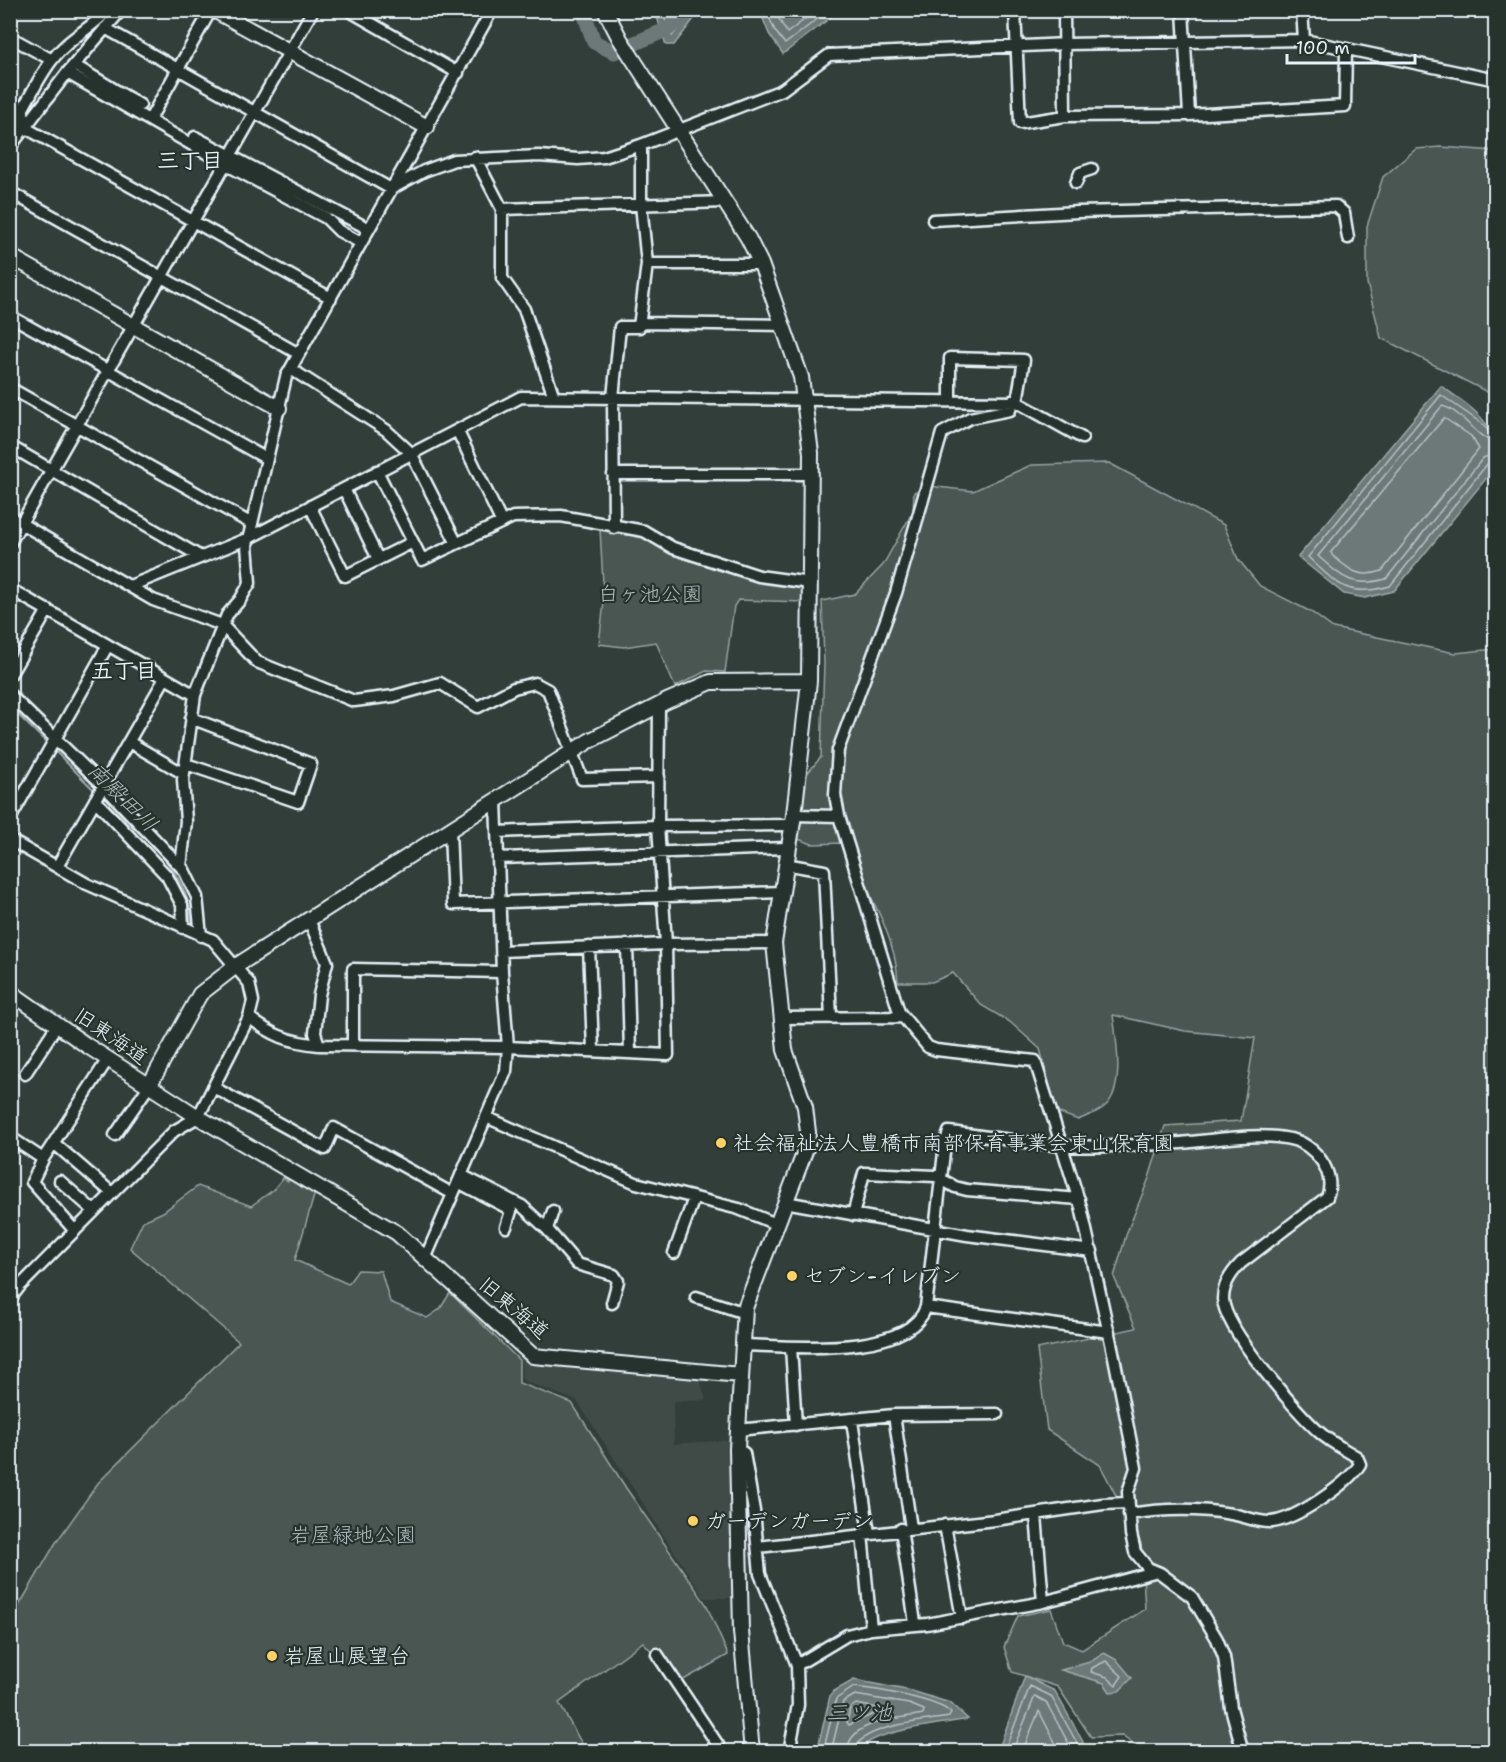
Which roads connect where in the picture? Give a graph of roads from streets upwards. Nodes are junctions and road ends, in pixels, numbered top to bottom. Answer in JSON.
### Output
{"nodes":[{"id":1,"x":108,"y":10,"type":"edge"},
{"id":2,"x":121,"y":10,"type":"edge"},
{"id":3,"x":212,"y":10,"type":"edge"},
{"id":4,"x":313,"y":10,"type":"edge"},
{"id":5,"x":348,"y":10,"type":"edge"},
{"id":6,"x":492,"y":10,"type":"edge"},
{"id":7,"x":605,"y":10,"type":"edge"},
{"id":8,"x":1014,"y":10,"type":"edge"},
{"id":9,"x":1064,"y":10,"type":"edge"},
{"id":10,"x":1183,"y":10,"type":"edge"},
{"id":11,"x":1302,"y":10,"type":"edge"},
{"id":12,"x":105,"y":28,"type":"junction"},
{"id":13,"x":10,"y":37,"type":"edge"},
{"id":14,"x":1304,"y":40,"type":"junction"},
{"id":15,"x":1185,"y":42,"type":"junction"},
{"id":16,"x":1066,"y":44,"type":"junction"},
{"id":17,"x":1017,"y":46,"type":"junction"},
{"id":18,"x":1346,"y":49,"type":"junction"},
{"id":19,"x":290,"y":52,"type":"junction"},
{"id":20,"x":52,"y":60,"type":"junction"},
{"id":21,"x":70,"y":69,"type":"junction"},
{"id":22,"x":177,"y":69,"type":"junction"},
{"id":23,"x":458,"y":73,"type":"junction"},
{"id":24,"x":1496,"y":80,"type":"edge"},
{"id":25,"x":10,"y":103,"type":"edge"},
{"id":26,"x":23,"y":111,"type":"junction"},
{"id":27,"x":256,"y":113,"type":"junction"},
{"id":28,"x":1189,"y":115,"type":"junction"},
{"id":29,"x":151,"y":116,"type":"junction"},
{"id":30,"x":1065,"y":116,"type":"junction"},
{"id":31,"x":24,"y":127,"type":"junction"},
{"id":32,"x":427,"y":128,"type":"junction"},
{"id":33,"x":678,"y":129,"type":"junction"},
{"id":34,"x":10,"y":130,"type":"edge"},
{"id":35,"x":641,"y":145,"type":"junction"},
{"id":36,"x":10,"y":147,"type":"edge"},
{"id":37,"x":476,"y":157,"type":"junction"},
{"id":38,"x":229,"y":161,"type":"junction"},
{"id":39,"x":1092,"y":169,"type":"dead end"},
{"id":40,"x":1076,"y":183,"type":"dead end"},
{"id":41,"x":391,"y":189,"type":"junction"},
{"id":42,"x":10,"y":192,"type":"edge"},
{"id":43,"x":725,"y":202,"type":"junction"},
{"id":44,"x":640,"y":204,"type":"junction"},
{"id":45,"x":502,"y":208,"type":"junction"},
{"id":46,"x":933,"y":220,"type":"dead end"},
{"id":47,"x":195,"y":221,"type":"junction"},
{"id":48,"x":369,"y":229,"type":"junction"},
{"id":49,"x":1348,"y":238,"type":"dead end"},
{"id":50,"x":361,"y":243,"type":"junction"},
{"id":51,"x":10,"y":256,"type":"edge"},
{"id":52,"x":647,"y":264,"type":"junction"},
{"id":53,"x":761,"y":264,"type":"junction"},
{"id":54,"x":162,"y":278,"type":"junction"},
{"id":55,"x":331,"y":298,"type":"junction"},
{"id":56,"x":10,"y":316,"type":"edge"},
{"id":57,"x":639,"y":323,"type":"junction"},
{"id":58,"x":784,"y":325,"type":"junction"},
{"id":59,"x":134,"y":326,"type":"junction"},
{"id":60,"x":299,"y":354,"type":"junction"},
{"id":61,"x":291,"y":369,"type":"junction"},
{"id":62,"x":109,"y":371,"type":"junction"},
{"id":63,"x":10,"y":388,"type":"edge"},
{"id":64,"x":554,"y":397,"type":"junction"},
{"id":65,"x":613,"y":398,"type":"junction"},
{"id":66,"x":806,"y":400,"type":"junction"},
{"id":67,"x":950,"y":401,"type":"junction"},
{"id":68,"x":1015,"y":402,"type":"junction"},
{"id":69,"x":279,"y":408,"type":"junction"},
{"id":70,"x":78,"y":425,"type":"junction"},
{"id":71,"x":457,"y":430,"type":"junction"},
{"id":72,"x":1082,"y":438,"type":"dead end"},
{"id":73,"x":10,"y":446,"type":"edge"},
{"id":74,"x":411,"y":453,"type":"junction"},
{"id":75,"x":267,"y":459,"type":"junction"},
{"id":76,"x":52,"y":470,"type":"junction"},
{"id":77,"x":377,"y":471,"type":"junction"},
{"id":78,"x":613,"y":474,"type":"junction"},
{"id":79,"x":811,"y":474,"type":"junction"},
{"id":80,"x":344,"y":489,"type":"junction"},
{"id":81,"x":310,"y":506,"type":"junction"},
{"id":82,"x":10,"y":517,"type":"edge"},
{"id":83,"x":501,"y":521,"type":"junction"},
{"id":84,"x":22,"y":523,"type":"junction"},
{"id":85,"x":252,"y":524,"type":"junction"},
{"id":86,"x":614,"y":528,"type":"junction"},
{"id":87,"x":249,"y":538,"type":"junction"},
{"id":88,"x":413,"y":542,"type":"junction"},
{"id":89,"x":456,"y":542,"type":"junction"},
{"id":90,"x":10,"y":543,"type":"edge"},
{"id":91,"x":201,"y":557,"type":"junction"},
{"id":92,"x":378,"y":559,"type":"junction"},
{"id":93,"x":810,"y":583,"type":"junction"},
{"id":94,"x":130,"y":586,"type":"junction"},
{"id":95,"x":10,"y":589,"type":"edge"},
{"id":96,"x":48,"y":610,"type":"junction"},
{"id":97,"x":222,"y":625,"type":"junction"},
{"id":98,"x":108,"y":645,"type":"junction"},
{"id":99,"x":10,"y":675,"type":"edge"},
{"id":100,"x":165,"y":678,"type":"junction"},
{"id":101,"x":809,"y":681,"type":"junction"},
{"id":102,"x":10,"y":695,"type":"edge"},
{"id":103,"x":195,"y":695,"type":"junction"},
{"id":104,"x":659,"y":705,"type":"junction"},
{"id":105,"x":191,"y":718,"type":"junction"},
{"id":106,"x":129,"y":742,"type":"junction"},
{"id":107,"x":52,"y":744,"type":"junction"},
{"id":108,"x":570,"y":753,"type":"junction"},
{"id":109,"x":185,"y":769,"type":"junction"},
{"id":110,"x":659,"y":777,"type":"junction"},
{"id":111,"x":98,"y":792,"type":"junction"},
{"id":112,"x":496,"y":800,"type":"junction"},
{"id":113,"x":839,"y":816,"type":"junction"},
{"id":114,"x":10,"y":819,"type":"edge"},
{"id":115,"x":793,"y":820,"type":"junction"},
{"id":116,"x":658,"y":826,"type":"junction"},
{"id":117,"x":450,"y":830,"type":"junction"},
{"id":118,"x":497,"y":832,"type":"junction"},
{"id":119,"x":10,"y":840,"type":"edge"},
{"id":120,"x":788,"y":848,"type":"junction"},
{"id":121,"x":660,"y":852,"type":"junction"},
{"id":122,"x":498,"y":858,"type":"junction"},
{"id":123,"x":785,"y":864,"type":"junction"},
{"id":124,"x":58,"y":865,"type":"junction"},
{"id":125,"x":181,"y":867,"type":"junction"},
{"id":126,"x":780,"y":892,"type":"junction"},
{"id":127,"x":663,"y":898,"type":"junction"},
{"id":128,"x":500,"y":905,"type":"junction"},
{"id":129,"x":309,"y":920,"type":"junction"},
{"id":130,"x":183,"y":928,"type":"junction"},
{"id":131,"x":201,"y":936,"type":"junction"},
{"id":132,"x":774,"y":943,"type":"junction"},
{"id":133,"x":666,"y":944,"type":"junction"},
{"id":134,"x":627,"y":945,"type":"junction"},
{"id":135,"x":589,"y":947,"type":"junction"},
{"id":136,"x":502,"y":951,"type":"junction"},
{"id":137,"x":236,"y":966,"type":"junction"},
{"id":138,"x":502,"y":972,"type":"junction"},
{"id":139,"x":10,"y":992,"type":"edge"},
{"id":140,"x":249,"y":1017,"type":"junction"},
{"id":141,"x":903,"y":1017,"type":"junction"},
{"id":142,"x":782,"y":1018,"type":"junction"},
{"id":143,"x":831,"y":1018,"type":"junction"},
{"id":144,"x":57,"y":1025,"type":"junction"},
{"id":145,"x":319,"y":1045,"type":"junction"},
{"id":146,"x":352,"y":1046,"type":"junction"},
{"id":147,"x":508,"y":1047,"type":"junction"},
{"id":148,"x":593,"y":1050,"type":"junction"},
{"id":149,"x":630,"y":1052,"type":"junction"},
{"id":150,"x":108,"y":1059,"type":"junction"},
{"id":151,"x":25,"y":1074,"type":"dead end"},
{"id":152,"x":149,"y":1086,"type":"junction"},
{"id":153,"x":213,"y":1087,"type":"junction"},
{"id":154,"x":198,"y":1117,"type":"junction"},
{"id":155,"x":486,"y":1117,"type":"junction"},
{"id":156,"x":115,"y":1135,"type":"dead end"},
{"id":157,"x":10,"y":1137,"type":"edge"},
{"id":158,"x":55,"y":1144,"type":"junction"},
{"id":159,"x":1064,"y":1146,"type":"junction"},
{"id":160,"x":43,"y":1160,"type":"junction"},
{"id":161,"x":460,"y":1179,"type":"junction"},
{"id":162,"x":941,"y":1179,"type":"junction"},
{"id":163,"x":60,"y":1181,"type":"dead end"},
{"id":164,"x":112,"y":1193,"type":"junction"},
{"id":165,"x":453,"y":1194,"type":"junction"},
{"id":166,"x":694,"y":1198,"type":"junction"},
{"id":167,"x":1079,"y":1199,"type":"junction"},
{"id":168,"x":784,"y":1202,"type":"junction"},
{"id":169,"x":94,"y":1211,"type":"junction"},
{"id":170,"x":554,"y":1211,"type":"dead end"},
{"id":171,"x":853,"y":1215,"type":"junction"},
{"id":172,"x":776,"y":1224,"type":"junction"},
{"id":173,"x":506,"y":1227,"type":"dead end"},
{"id":174,"x":547,"y":1229,"type":"junction"},
{"id":175,"x":934,"y":1229,"type":"junction"},
{"id":176,"x":75,"y":1232,"type":"junction"},
{"id":177,"x":1092,"y":1251,"type":"junction"},
{"id":178,"x":674,"y":1253,"type":"dead end"},
{"id":179,"x":425,"y":1259,"type":"junction"},
{"id":180,"x":696,"y":1298,"type":"dead end"},
{"id":181,"x":10,"y":1299,"type":"edge"},
{"id":182,"x":612,"y":1303,"type":"dead end"},
{"id":183,"x":926,"y":1308,"type":"junction"},
{"id":184,"x":745,"y":1313,"type":"junction"},
{"id":185,"x":1108,"y":1332,"type":"junction"},
{"id":186,"x":743,"y":1346,"type":"junction"},
{"id":187,"x":791,"y":1347,"type":"junction"},
{"id":188,"x":740,"y":1376,"type":"junction"},
{"id":189,"x":997,"y":1414,"type":"dead end"},
{"id":190,"x":894,"y":1415,"type":"junction"},
{"id":191,"x":852,"y":1421,"type":"junction"},
{"id":192,"x":796,"y":1425,"type":"junction"},
{"id":193,"x":737,"y":1430,"type":"junction"},
{"id":194,"x":737,"y":1449,"type":"junction"},
{"id":195,"x":1128,"y":1508,"type":"junction"},
{"id":196,"x":1036,"y":1515,"type":"junction"},
{"id":197,"x":945,"y":1525,"type":"junction"},
{"id":198,"x":906,"y":1529,"type":"junction"},
{"id":199,"x":866,"y":1533,"type":"junction"},
{"id":200,"x":758,"y":1547,"type":"junction"},
{"id":201,"x":1154,"y":1572,"type":"junction"},
{"id":202,"x":1043,"y":1602,"type":"junction"},
{"id":203,"x":962,"y":1618,"type":"junction"},
{"id":204,"x":915,"y":1623,"type":"junction"},
{"id":205,"x":871,"y":1629,"type":"junction"},
{"id":206,"x":657,"y":1654,"type":"dead end"},
{"id":207,"x":797,"y":1665,"type":"junction"},
{"id":208,"x":712,"y":1752,"type":"edge"},
{"id":209,"x":752,"y":1752,"type":"edge"},
{"id":210,"x":789,"y":1752,"type":"edge"},
{"id":211,"x":1243,"y":1752,"type":"edge"}],
"edges":[{"from":1,"to":20,"type":"street"},
{"from":2,"to":12,"type":"street"},
{"from":3,"to":19,"type":"street"},
{"from":3,"to":22,"type":"street"},
{"from":4,"to":19,"type":"street"},
{"from":5,"to":23,"type":"street"},
{"from":6,"to":23,"type":"street"},
{"from":7,"to":33,"type":"street"},
{"from":8,"to":17,"type":"street"},
{"from":9,"to":16,"type":"street"},
{"from":10,"to":15,"type":"street"},
{"from":11,"to":14,"type":"street"},
{"from":12,"to":21,"type":"street"},
{"from":12,"to":22,"type":"street"},
{"from":13,"to":20,"type":"street"},
{"from":14,"to":15,"type":"street"},
{"from":14,"to":18,"type":"street"},
{"from":15,"to":16,"type":"street"},
{"from":15,"to":28,"type":"street"},
{"from":16,"to":17,"type":"street"},
{"from":16,"to":30,"type":"street"},
{"from":17,"to":30,"type":"street"},
{"from":17,"to":33,"type":"street"},
{"from":18,"to":24,"type":"street"},
{"from":18,"to":28,"type":"street"},
{"from":19,"to":27,"type":"street"},
{"from":19,"to":32,"type":"street"},
{"from":20,"to":26,"type":"street"},
{"from":21,"to":29,"type":"street"},
{"from":21,"to":31,"type":"street"},
{"from":22,"to":27,"type":"street"},
{"from":22,"to":29,"type":"street"},
{"from":23,"to":32,"type":"street"},
{"from":25,"to":26,"type":"street"},
{"from":26,"to":31,"type":"street"},
{"from":26,"to":34,"type":"street"},
{"from":27,"to":38,"type":"street"},
{"from":27,"to":41,"type":"street"},
{"from":28,"to":30,"type":"street"},
{"from":29,"to":38,"type":"street"},
{"from":31,"to":36,"type":"street"},
{"from":31,"to":47,"type":"street"},
{"from":32,"to":41,"type":"street"},
{"from":33,"to":35,"type":"street"},
{"from":33,"to":43,"type":"street"},
{"from":35,"to":37,"type":"street"},
{"from":35,"to":44,"type":"street"},
{"from":37,"to":41,"type":"street"},
{"from":37,"to":45,"type":"street"},
{"from":38,"to":47,"type":"street"},
{"from":38,"to":48,"type":"street"},
{"from":38,"to":50,"type":"street"},
{"from":39,"to":40,"type":"street"},
{"from":41,"to":48,"type":"street"},
{"from":42,"to":54,"type":"street"},
{"from":43,"to":44,"type":"street"},
{"from":43,"to":53,"type":"street"},
{"from":44,"to":45,"type":"street"},
{"from":44,"to":52,"type":"street"},
{"from":45,"to":64,"type":"street"},
{"from":46,"to":49,"type":"street"},
{"from":47,"to":54,"type":"street"},
{"from":47,"to":55,"type":"street"},
{"from":48,"to":50,"type":"street"},
{"from":50,"to":55,"type":"street"},
{"from":51,"to":59,"type":"street"},
{"from":52,"to":53,"type":"street"},
{"from":52,"to":57,"type":"street"},
{"from":53,"to":58,"type":"street"},
{"from":54,"to":59,"type":"street"},
{"from":54,"to":60,"type":"street"},
{"from":55,"to":60,"type":"street"},
{"from":56,"to":62,"type":"street"},
{"from":57,"to":58,"type":"street"},
{"from":57,"to":65,"type":"street"},
{"from":58,"to":66,"type":"street"},
{"from":59,"to":62,"type":"street"},
{"from":59,"to":69,"type":"street"},
{"from":60,"to":61,"type":"street"},
{"from":61,"to":69,"type":"street"},
{"from":61,"to":74,"type":"street"},
{"from":62,"to":70,"type":"street"},
{"from":62,"to":75,"type":"street"},
{"from":63,"to":70,"type":"street"},
{"from":64,"to":65,"type":"street"},
{"from":64,"to":71,"type":"street"},
{"from":65,"to":66,"type":"street"},
{"from":65,"to":78,"type":"street"},
{"from":66,"to":67,"type":"street"},
{"from":66,"to":79,"type":"street"},
{"from":67,"to":68,"type":"street"},
{"from":67,"to":68,"type":"street"},
{"from":68,"to":72,"type":"street"},
{"from":68,"to":113,"type":"street"},
{"from":69,"to":75,"type":"street"},
{"from":70,"to":76,"type":"street"},
{"from":70,"to":85,"type":"street"},
{"from":71,"to":74,"type":"street"},
{"from":71,"to":83,"type":"street"},
{"from":73,"to":76,"type":"street"},
{"from":74,"to":77,"type":"street"},
{"from":74,"to":89,"type":"street"},
{"from":75,"to":85,"type":"street"},
{"from":76,"to":84,"type":"street"},
{"from":76,"to":91,"type":"street"},
{"from":77,"to":80,"type":"street"},
{"from":77,"to":88,"type":"street"},
{"from":78,"to":79,"type":"street"},
{"from":78,"to":86,"type":"street"},
{"from":79,"to":93,"type":"street"},
{"from":80,"to":81,"type":"street"},
{"from":80,"to":92,"type":"street"},
{"from":81,"to":87,"type":"street"},
{"from":81,"to":92,"type":"street"},
{"from":82,"to":84,"type":"street"},
{"from":83,"to":86,"type":"street"},
{"from":83,"to":89,"type":"street"},
{"from":84,"to":90,"type":"street"},
{"from":84,"to":94,"type":"street"},
{"from":85,"to":87,"type":"street"},
{"from":86,"to":93,"type":"street"},
{"from":87,"to":91,"type":"street"},
{"from":87,"to":97,"type":"street"},
{"from":88,"to":89,"type":"street"},
{"from":88,"to":92,"type":"street"},
{"from":91,"to":94,"type":"street"},
{"from":93,"to":101,"type":"street"},
{"from":94,"to":97,"type":"street"},
{"from":95,"to":96,"type":"street"},
{"from":96,"to":98,"type":"street"},
{"from":96,"to":99,"type":"street"},
{"from":97,"to":103,"type":"street"},
{"from":97,"to":108,"type":"street"},
{"from":98,"to":100,"type":"street"},
{"from":98,"to":107,"type":"street"},
{"from":100,"to":103,"type":"street"},
{"from":100,"to":106,"type":"street"},
{"from":101,"to":104,"type":"street"},
{"from":101,"to":115,"type":"street"},
{"from":102,"to":107,"type":"street"},
{"from":103,"to":105,"type":"street"},
{"from":104,"to":108,"type":"street"},
{"from":104,"to":110,"type":"street"},
{"from":105,"to":109,"type":"street"},
{"from":105,"to":109,"type":"street"},
{"from":106,"to":109,"type":"street"},
{"from":106,"to":111,"type":"street"},
{"from":107,"to":111,"type":"street"},
{"from":107,"to":114,"type":"street"},
{"from":108,"to":110,"type":"street"},
{"from":108,"to":112,"type":"street"},
{"from":109,"to":125,"type":"street"},
{"from":110,"to":116,"type":"street"},
{"from":111,"to":124,"type":"street"},
{"from":111,"to":125,"type":"street"},
{"from":111,"to":130,"type":"street"},
{"from":112,"to":117,"type":"street"},
{"from":112,"to":118,"type":"street"},
{"from":113,"to":115,"type":"street"},
{"from":113,"to":141,"type":"street"},
{"from":115,"to":116,"type":"street"},
{"from":115,"to":120,"type":"street"},
{"from":116,"to":118,"type":"street"},
{"from":116,"to":121,"type":"street"},
{"from":117,"to":128,"type":"street"},
{"from":117,"to":129,"type":"street"},
{"from":118,"to":122,"type":"street"},
{"from":119,"to":124,"type":"street"},
{"from":120,"to":121,"type":"street"},
{"from":120,"to":123,"type":"street"},
{"from":121,"to":122,"type":"street"},
{"from":121,"to":127,"type":"street"},
{"from":122,"to":128,"type":"street"},
{"from":123,"to":126,"type":"street"},
{"from":123,"to":143,"type":"street"},
{"from":124,"to":130,"type":"street"},
{"from":125,"to":131,"type":"street"},
{"from":126,"to":127,"type":"street"},
{"from":126,"to":132,"type":"street"},
{"from":127,"to":128,"type":"street"},
{"from":127,"to":133,"type":"street"},
{"from":128,"to":136,"type":"street"},
{"from":129,"to":137,"type":"street"},
{"from":129,"to":145,"type":"street"},
{"from":130,"to":131,"type":"street"},
{"from":131,"to":137,"type":"street"},
{"from":132,"to":133,"type":"street"},
{"from":132,"to":142,"type":"street"},
{"from":133,"to":134,"type":"street"},
{"from":133,"to":149,"type":"street"},
{"from":134,"to":135,"type":"street"},
{"from":134,"to":149,"type":"street"},
{"from":135,"to":136,"type":"street"},
{"from":135,"to":148,"type":"street"},
{"from":136,"to":138,"type":"street"},
{"from":137,"to":140,"type":"street"},
{"from":137,"to":152,"type":"street"},
{"from":138,"to":146,"type":"street"},
{"from":138,"to":147,"type":"street"},
{"from":139,"to":144,"type":"street","name":"旧東海道"},
{"from":140,"to":145,"type":"street"},
{"from":140,"to":153,"type":"street"},
{"from":141,"to":143,"type":"street"},
{"from":141,"to":159,"type":"street"},
{"from":142,"to":143,"type":"street"},
{"from":142,"to":168,"type":"street"},
{"from":144,"to":150,"type":"street","name":"旧東海道"},
{"from":144,"to":151,"type":"street"},
{"from":145,"to":146,"type":"street"},
{"from":146,"to":147,"type":"street"},
{"from":147,"to":148,"type":"street"},
{"from":147,"to":155,"type":"street"},
{"from":148,"to":149,"type":"street"},
{"from":150,"to":152,"type":"street","name":"旧東海道"},
{"from":150,"to":158,"type":"street"},
{"from":152,"to":154,"type":"street","name":"旧東海道"},
{"from":152,"to":156,"type":"street"},
{"from":153,"to":154,"type":"street"},
{"from":153,"to":165,"type":"street"},
{"from":154,"to":164,"type":"street"},
{"from":154,"to":179,"type":"street","name":"旧東海道"},
{"from":155,"to":161,"type":"street"},
{"from":155,"to":166,"type":"street"},
{"from":157,"to":160,"type":"street"},
{"from":158,"to":160,"type":"street"},
{"from":158,"to":164,"type":"street"},
{"from":159,"to":162,"type":"street"},
{"from":159,"to":167,"type":"street"},
{"from":159,"to":195,"type":"street"},
{"from":160,"to":176,"type":"street"},
{"from":161,"to":165,"type":"street"},
{"from":161,"to":173,"type":"street"},
{"from":161,"to":174,"type":"street"},
{"from":162,"to":167,"type":"street"},
{"from":162,"to":171,"type":"street"},
{"from":162,"to":175,"type":"street"},
{"from":163,"to":169,"type":"street"},
{"from":164,"to":169,"type":"street"},
{"from":165,"to":179,"type":"street"},
{"from":166,"to":172,"type":"street"},
{"from":166,"to":178,"type":"street"},
{"from":167,"to":177,"type":"street"},
{"from":168,"to":171,"type":"street"},
{"from":168,"to":172,"type":"street"},
{"from":169,"to":176,"type":"street"},
{"from":170,"to":174,"type":"street"},
{"from":171,"to":175,"type":"street"},
{"from":172,"to":184,"type":"street"},
{"from":174,"to":182,"type":"street"},
{"from":175,"to":177,"type":"street"},
{"from":175,"to":183,"type":"street"},
{"from":176,"to":181,"type":"street"},
{"from":177,"to":185,"type":"street"},
{"from":179,"to":188,"type":"street","name":"旧東海道"},
{"from":180,"to":184,"type":"street"},
{"from":183,"to":185,"type":"street"},
{"from":183,"to":187,"type":"street"},
{"from":184,"to":186,"type":"street"},
{"from":185,"to":195,"type":"street"},
{"from":186,"to":187,"type":"street"},
{"from":186,"to":188,"type":"street"},
{"from":187,"to":192,"type":"street"},
{"from":188,"to":193,"type":"street"},
{"from":189,"to":190,"type":"street"},
{"from":190,"to":191,"type":"street"},
{"from":190,"to":198,"type":"street"},
{"from":191,"to":192,"type":"street"},
{"from":191,"to":199,"type":"street"},
{"from":192,"to":193,"type":"street"},
{"from":193,"to":194,"type":"street"},
{"from":194,"to":200,"type":"street"},
{"from":194,"to":209,"type":"street"},
{"from":195,"to":196,"type":"street"},
{"from":195,"to":201,"type":"street"},
{"from":196,"to":197,"type":"street"},
{"from":196,"to":202,"type":"street"},
{"from":197,"to":198,"type":"street"},
{"from":197,"to":203,"type":"street"},
{"from":198,"to":199,"type":"street"},
{"from":198,"to":204,"type":"street"},
{"from":199,"to":200,"type":"street"},
{"from":199,"to":205,"type":"street"},
{"from":200,"to":207,"type":"street"},
{"from":201,"to":202,"type":"street"},
{"from":201,"to":211,"type":"street"},
{"from":202,"to":203,"type":"street"},
{"from":203,"to":204,"type":"street"},
{"from":204,"to":205,"type":"street"},
{"from":205,"to":207,"type":"street"},
{"from":206,"to":208,"type":"street"},
{"from":207,"to":210,"type":"street"}]}
